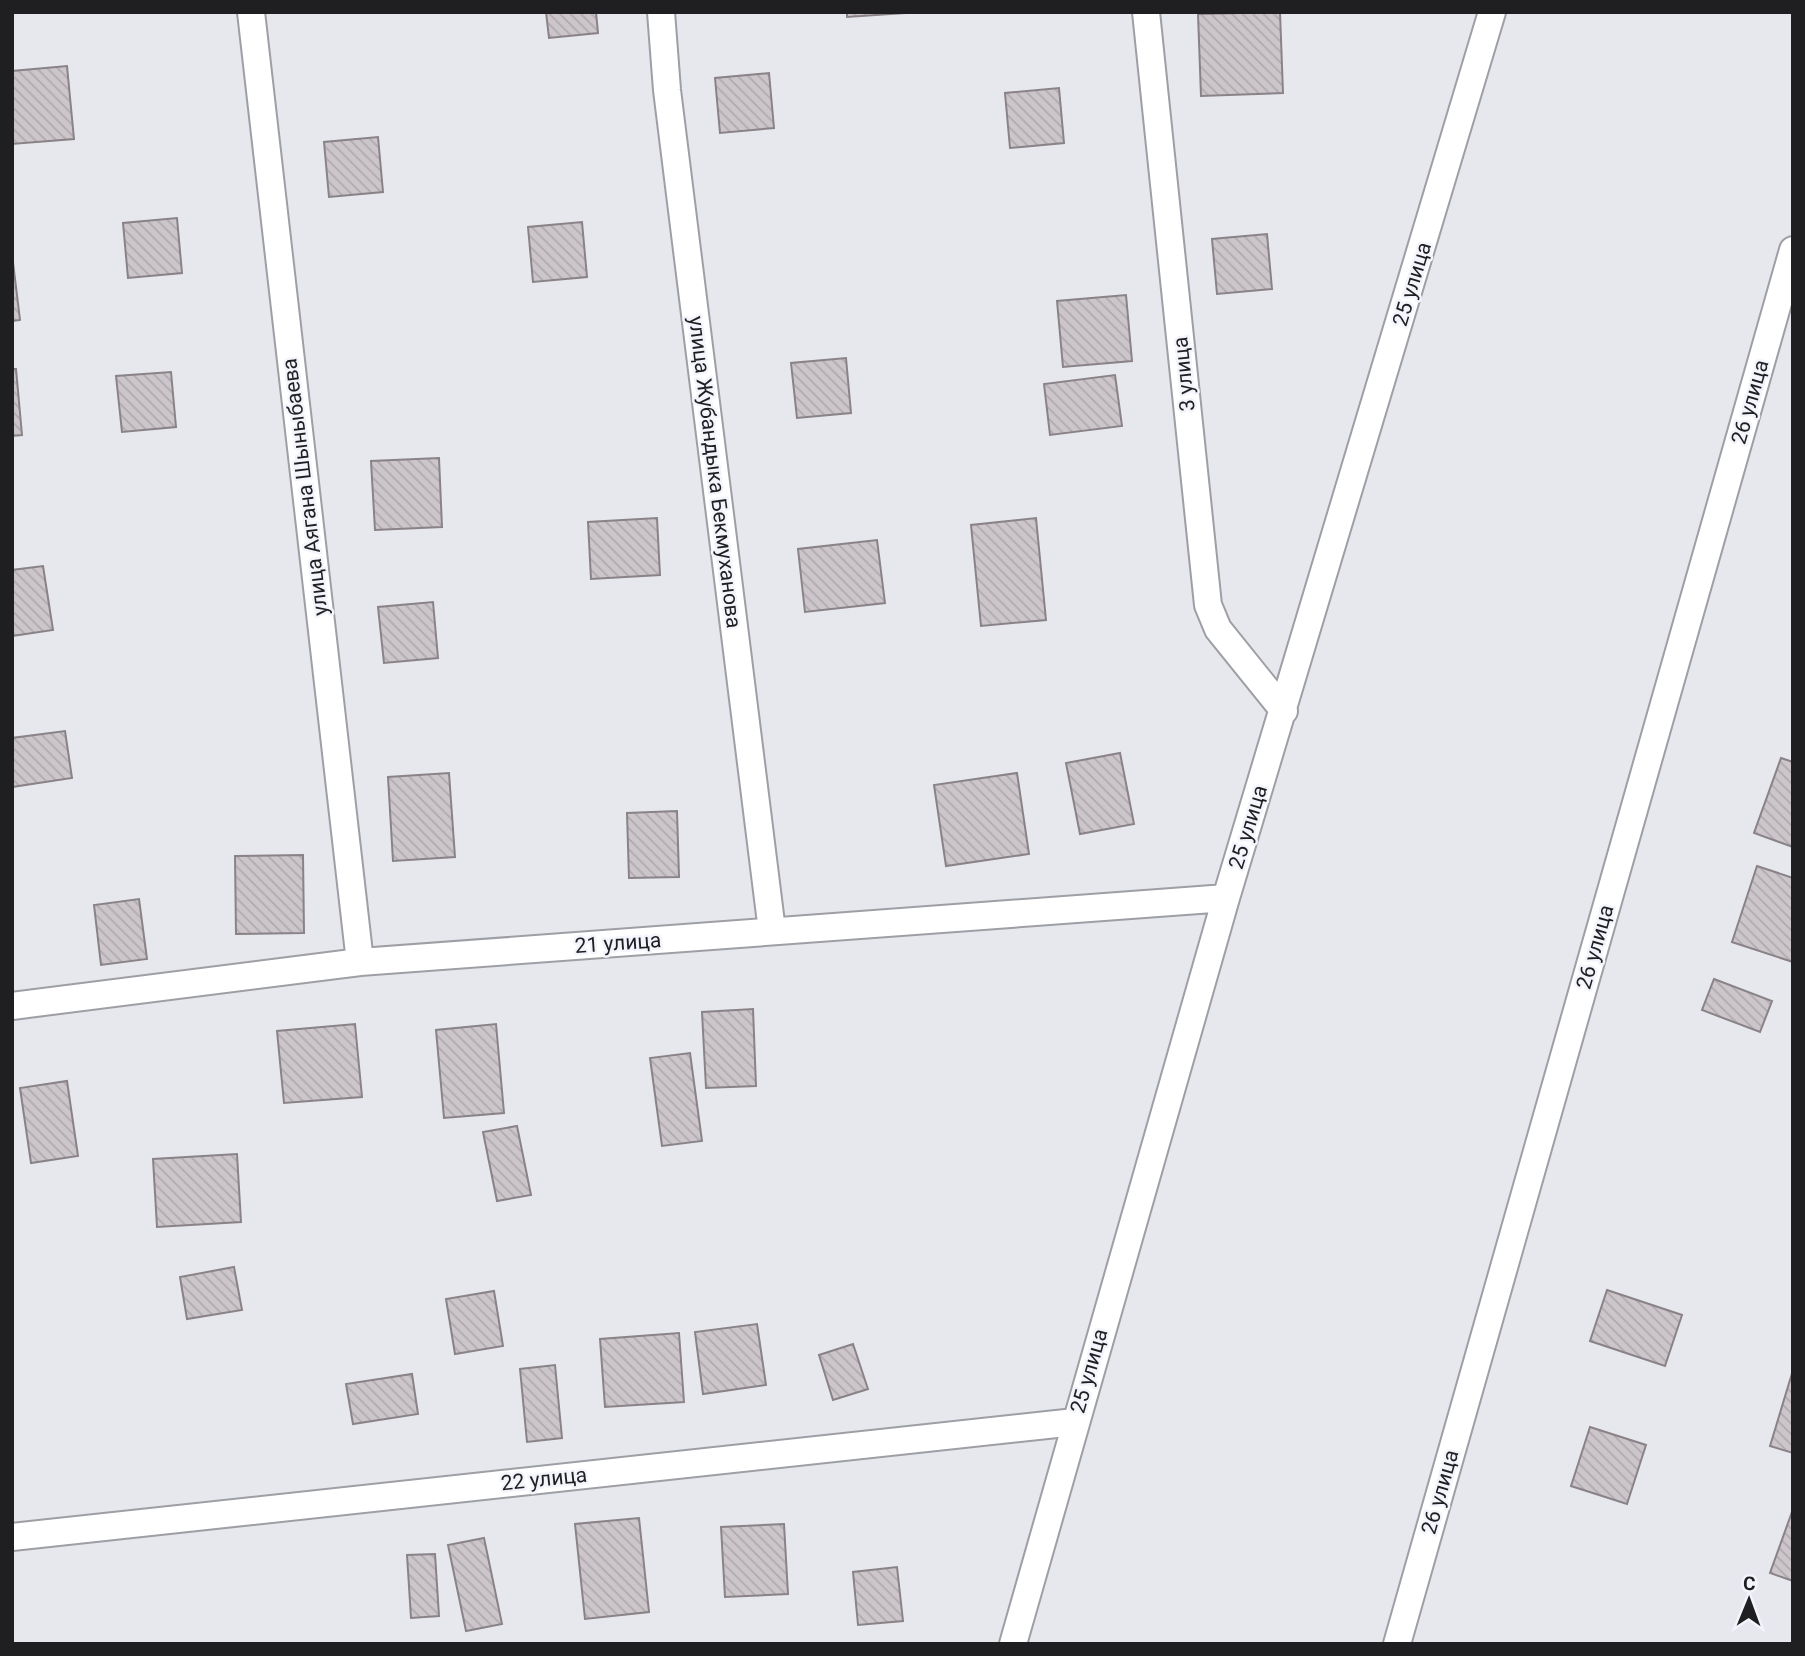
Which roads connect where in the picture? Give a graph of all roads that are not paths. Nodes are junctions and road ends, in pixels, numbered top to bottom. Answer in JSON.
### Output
{"nodes":[{"id":1,"x":251,"y":12,"type":"edge"},
{"id":2,"x":661,"y":12,"type":"edge"},
{"id":3,"x":1146,"y":12,"type":"edge"},
{"id":4,"x":1493,"y":12,"type":"edge"},
{"id":5,"x":1793,"y":250,"type":"edge"},
{"id":6,"x":1284,"y":711,"type":"junction"},
{"id":7,"x":1226,"y":898,"type":"junction"},
{"id":8,"x":772,"y":931,"type":"junction"},
{"id":9,"x":360,"y":962,"type":"junction"},
{"id":10,"x":12,"y":1006,"type":"edge"},
{"id":11,"x":1075,"y":1422,"type":"junction"},
{"id":12,"x":12,"y":1537,"type":"edge"},
{"id":13,"x":1013,"y":1644,"type":"edge"},
{"id":14,"x":1397,"y":1644,"type":"edge"}],
"edges":[{"from":1,"to":9,"type":"street","name":"улица Аягана Шыныбаева"},
{"from":2,"to":8,"type":"street","name":"улица Жубандыка Бекмуханова"},
{"from":3,"to":6,"type":"street","name":"3 улица"},
{"from":4,"to":6,"type":"street","name":"25 улица"},
{"from":5,"to":14,"type":"street","name":"26 улица"},
{"from":6,"to":7,"type":"street","name":"25 улица"},
{"from":7,"to":8,"type":"street","name":"21 улица"},
{"from":7,"to":11,"type":"street","name":"25 улица"},
{"from":8,"to":9,"type":"street","name":"21 улица"},
{"from":9,"to":10,"type":"street","name":"21 улица"},
{"from":11,"to":12,"type":"street","name":"22 улица"},
{"from":11,"to":13,"type":"street","name":"25 улица"}]}
